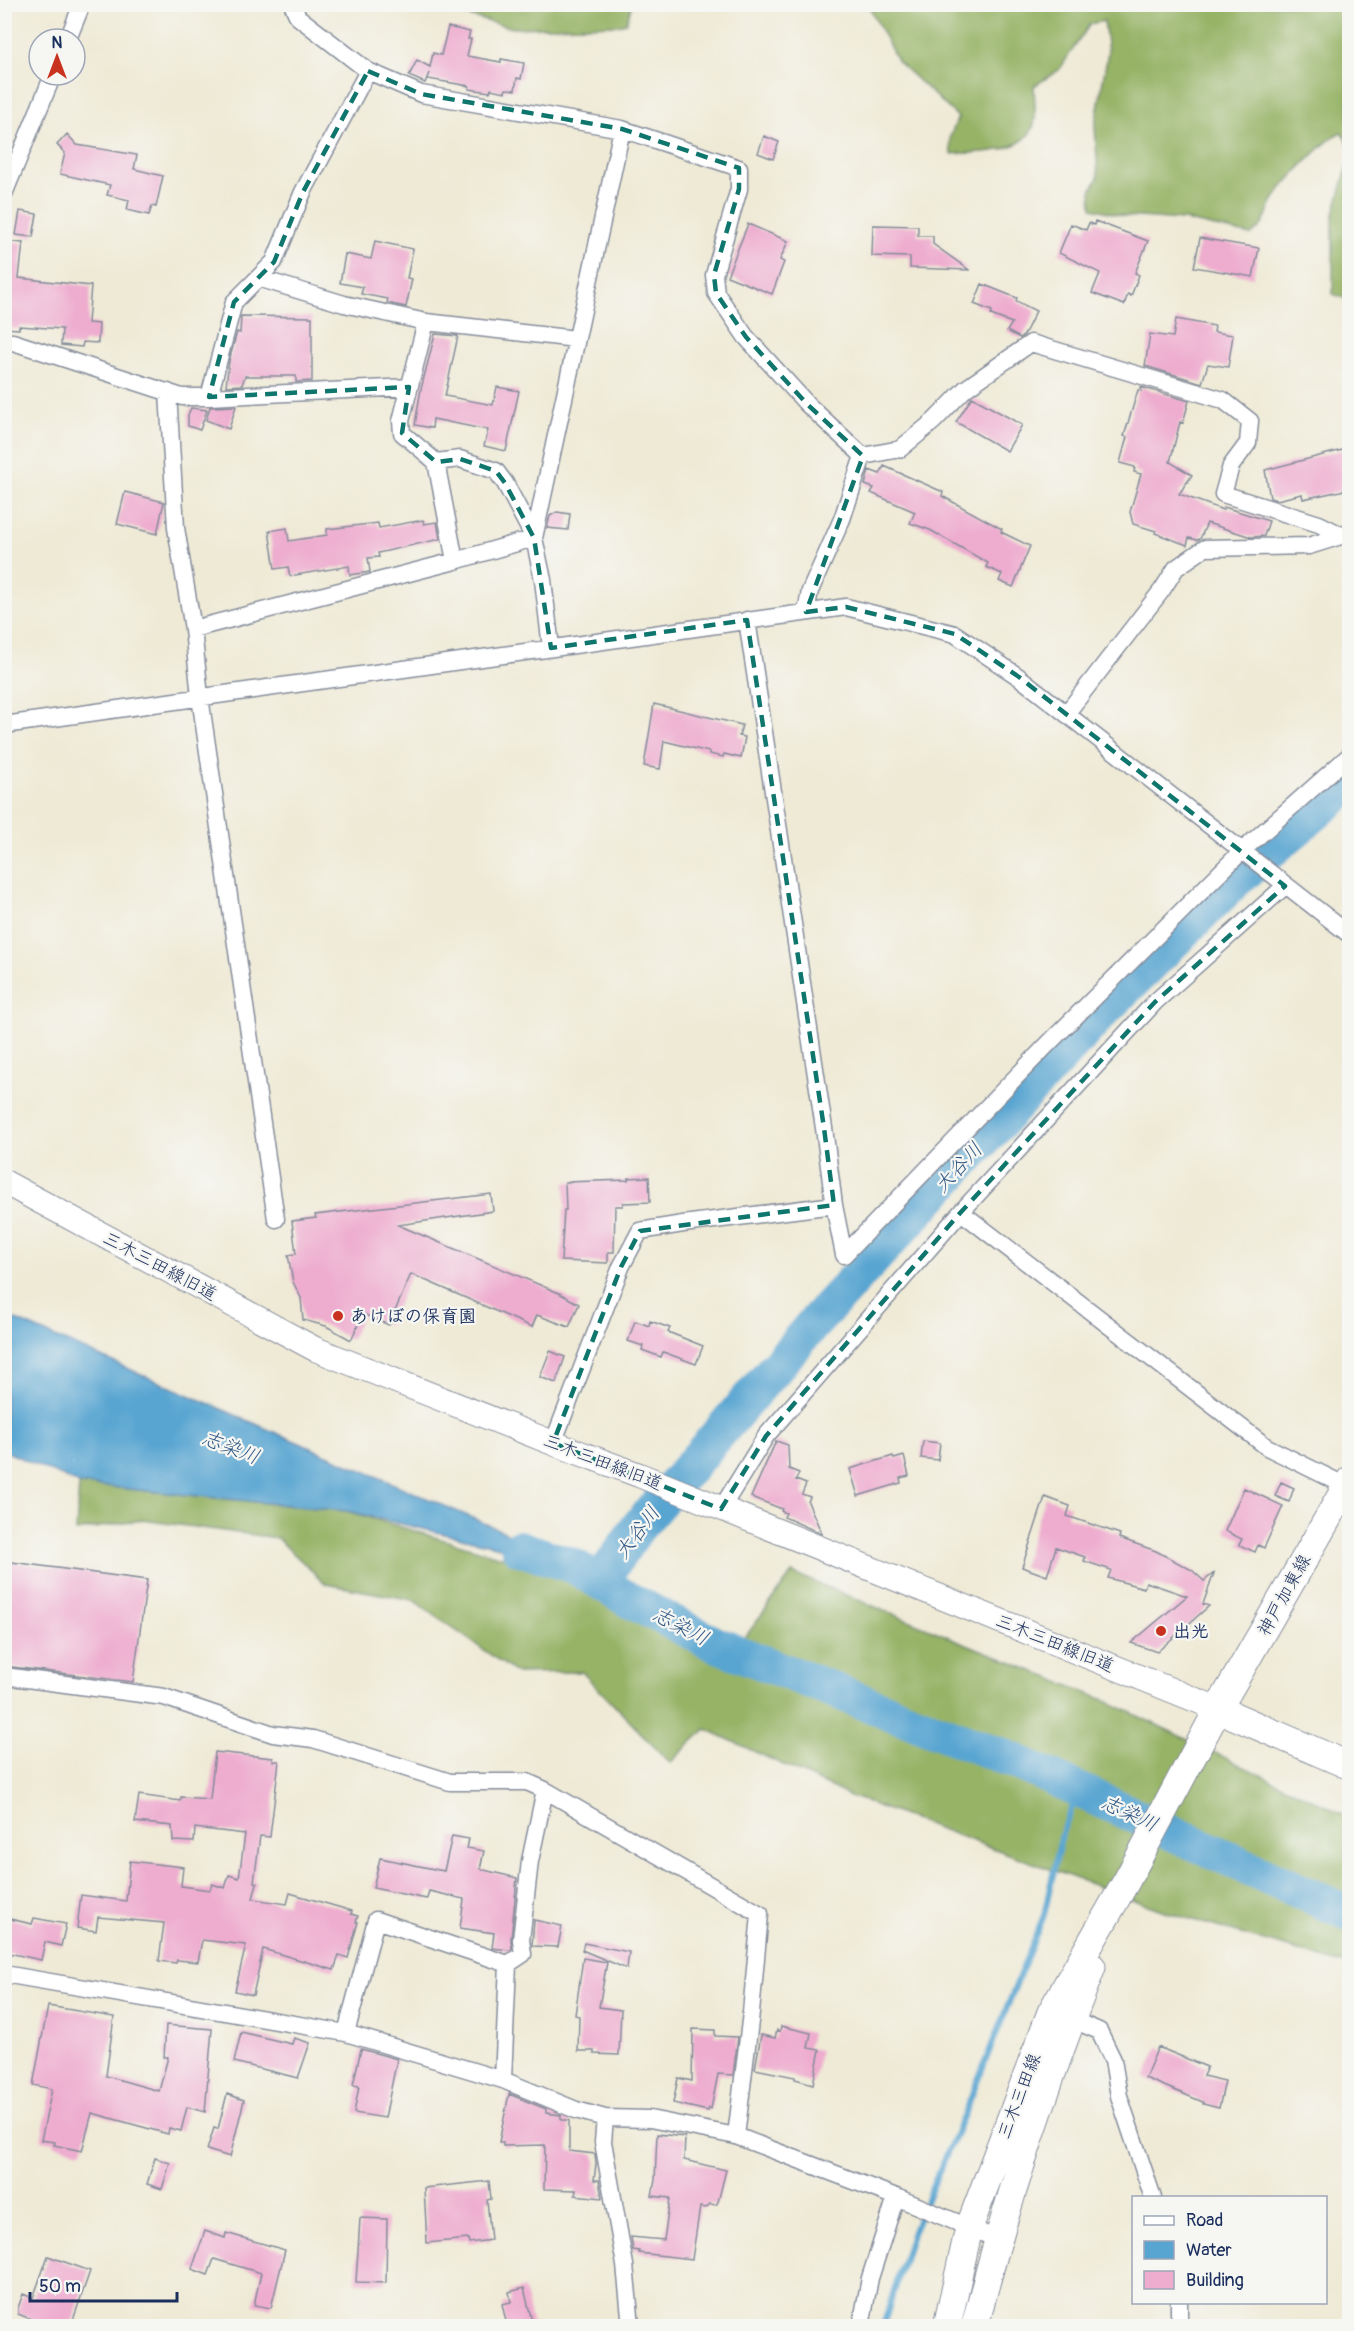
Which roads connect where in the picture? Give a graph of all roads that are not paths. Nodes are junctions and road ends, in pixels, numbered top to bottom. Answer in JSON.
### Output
{"nodes":[{"id":1,"x":82,"y":4,"type":"edge"},
{"id":2,"x":292,"y":4,"type":"edge"},
{"id":3,"x":73,"y":27,"type":"edge"},
{"id":4,"x":368,"y":71,"type":"junction"},
{"id":5,"x":48,"y":87,"type":"edge"},
{"id":6,"x":622,"y":129,"type":"junction"},
{"id":7,"x":4,"y":194,"type":"edge"},
{"id":8,"x":258,"y":278,"type":"junction"},
{"id":9,"x":426,"y":322,"type":"junction"},
{"id":10,"x":576,"y":339,"type":"junction"},
{"id":11,"x":4,"y":342,"type":"edge"},
{"id":12,"x":410,"y":387,"type":"junction"},
{"id":13,"x":168,"y":392,"type":"junction"},
{"id":14,"x":209,"y":397,"type":"junction"},
{"id":15,"x":863,"y":456,"type":"junction"},
{"id":16,"x":436,"y":462,"type":"junction"},
{"id":17,"x":1345,"y":534,"type":"edge"},
{"id":18,"x":534,"y":538,"type":"junction"},
{"id":19,"x":455,"y":561,"type":"junction"},
{"id":20,"x":806,"y":612,"type":"junction"},
{"id":21,"x":747,"y":620,"type":"junction"},
{"id":22,"x":193,"y":629,"type":"junction"},
{"id":23,"x":551,"y":648,"type":"junction"},
{"id":24,"x":200,"y":697,"type":"junction"},
{"id":25,"x":1066,"y":714,"type":"junction"},
{"id":26,"x":4,"y":725,"type":"edge"},
{"id":27,"x":1350,"y":755,"type":"edge"},
{"id":28,"x":1243,"y":850,"type":"junction"},
{"id":29,"x":1285,"y":886,"type":"junction"},
{"id":30,"x":1350,"y":935,"type":"edge"},
{"id":31,"x":4,"y":1182,"type":"edge"},
{"id":32,"x":834,"y":1205,"type":"junction"},
{"id":33,"x":961,"y":1212,"type":"junction"},
{"id":34,"x":276,"y":1219,"type":"dead end"},
{"id":35,"x":553,"y":1443,"type":"junction"},
{"id":36,"x":1348,"y":1483,"type":"edge"},
{"id":37,"x":721,"y":1509,"type":"junction"},
{"id":38,"x":4,"y":1676,"type":"edge"},
{"id":39,"x":1218,"y":1709,"type":"junction"},
{"id":40,"x":1350,"y":1766,"type":"edge"},
{"id":41,"x":545,"y":1790,"type":"junction"},
{"id":42,"x":508,"y":1964,"type":"junction"},
{"id":43,"x":4,"y":1974,"type":"edge"},
{"id":44,"x":1061,"y":2015,"type":"junction"},
{"id":45,"x":346,"y":2033,"type":"junction"},
{"id":46,"x":503,"y":2080,"type":"junction"},
{"id":47,"x":605,"y":2118,"type":"junction"},
{"id":48,"x":736,"y":2136,"type":"junction"},
{"id":49,"x":1152,"y":2196,"type":"edge"},
{"id":50,"x":902,"y":2199,"type":"junction"},
{"id":51,"x":969,"y":2228,"type":"junction"},
{"id":52,"x":997,"y":2239,"type":"junction"},
{"id":53,"x":1179,"y":2304,"type":"edge"},
{"id":54,"x":631,"y":2326,"type":"edge"},
{"id":55,"x":861,"y":2326,"type":"edge"},
{"id":56,"x":947,"y":2326,"type":"edge"},
{"id":57,"x":975,"y":2326,"type":"edge"},
{"id":58,"x":1179,"y":2326,"type":"edge"}],
"edges":[{"from":1,"to":3,"type":"street"},
{"from":2,"to":4,"type":"street"},
{"from":4,"to":6,"type":"street"},
{"from":4,"to":8,"type":"street"},
{"from":5,"to":7,"type":"street"},
{"from":6,"to":10,"type":"street"},
{"from":6,"to":15,"type":"street"},
{"from":8,"to":9,"type":"street"},
{"from":8,"to":14,"type":"street"},
{"from":9,"to":10,"type":"street"},
{"from":9,"to":12,"type":"street"},
{"from":10,"to":18,"type":"street"},
{"from":11,"to":13,"type":"street"},
{"from":12,"to":14,"type":"street"},
{"from":12,"to":16,"type":"street"},
{"from":13,"to":14,"type":"street"},
{"from":13,"to":22,"type":"street"},
{"from":15,"to":17,"type":"street"},
{"from":15,"to":20,"type":"street"},
{"from":16,"to":18,"type":"street"},
{"from":16,"to":19,"type":"street"},
{"from":17,"to":25,"type":"street"},
{"from":18,"to":19,"type":"street"},
{"from":18,"to":23,"type":"street"},
{"from":19,"to":22,"type":"street"},
{"from":20,"to":21,"type":"street"},
{"from":20,"to":25,"type":"street"},
{"from":21,"to":23,"type":"street"},
{"from":21,"to":32,"type":"street"},
{"from":22,"to":24,"type":"street"},
{"from":23,"to":24,"type":"street"},
{"from":24,"to":26,"type":"street"},
{"from":24,"to":34,"type":"street"},
{"from":25,"to":28,"type":"street"},
{"from":27,"to":28,"type":"street"},
{"from":28,"to":29,"type":"street"},
{"from":28,"to":32,"type":"street"},
{"from":29,"to":30,"type":"street"},
{"from":29,"to":33,"type":"street"},
{"from":31,"to":35,"type":"street","name":"三木三田線旧道"},
{"from":32,"to":35,"type":"street"},
{"from":33,"to":36,"type":"street"},
{"from":33,"to":37,"type":"street"},
{"from":35,"to":37,"type":"street","name":"三木三田線旧道"},
{"from":36,"to":39,"type":"main road","name":"神戸加東線"},
{"from":37,"to":39,"type":"street","name":"三木三田線旧道"},
{"from":38,"to":41,"type":"street"},
{"from":39,"to":40,"type":"main road"},
{"from":39,"to":44,"type":"main road","name":"三木三田線"},
{"from":41,"to":42,"type":"street"},
{"from":41,"to":48,"type":"street"},
{"from":42,"to":45,"type":"street"},
{"from":42,"to":46,"type":"street"},
{"from":43,"to":45,"type":"street"},
{"from":44,"to":49,"type":"street"},
{"from":44,"to":51,"type":"main road","name":"三木三田線"},
{"from":44,"to":52,"type":"main road","name":"三木三田線"},
{"from":45,"to":46,"type":"street"},
{"from":46,"to":47,"type":"street"},
{"from":47,"to":48,"type":"street"},
{"from":47,"to":54,"type":"street"},
{"from":48,"to":50,"type":"street"},
{"from":50,"to":51,"type":"street"},
{"from":50,"to":55,"type":"street"},
{"from":51,"to":52,"type":"street"},
{"from":51,"to":56,"type":"main road","name":"三木三田線"},
{"from":52,"to":57,"type":"main road","name":"三木三田線"},
{"from":53,"to":58,"type":"street"}]}
